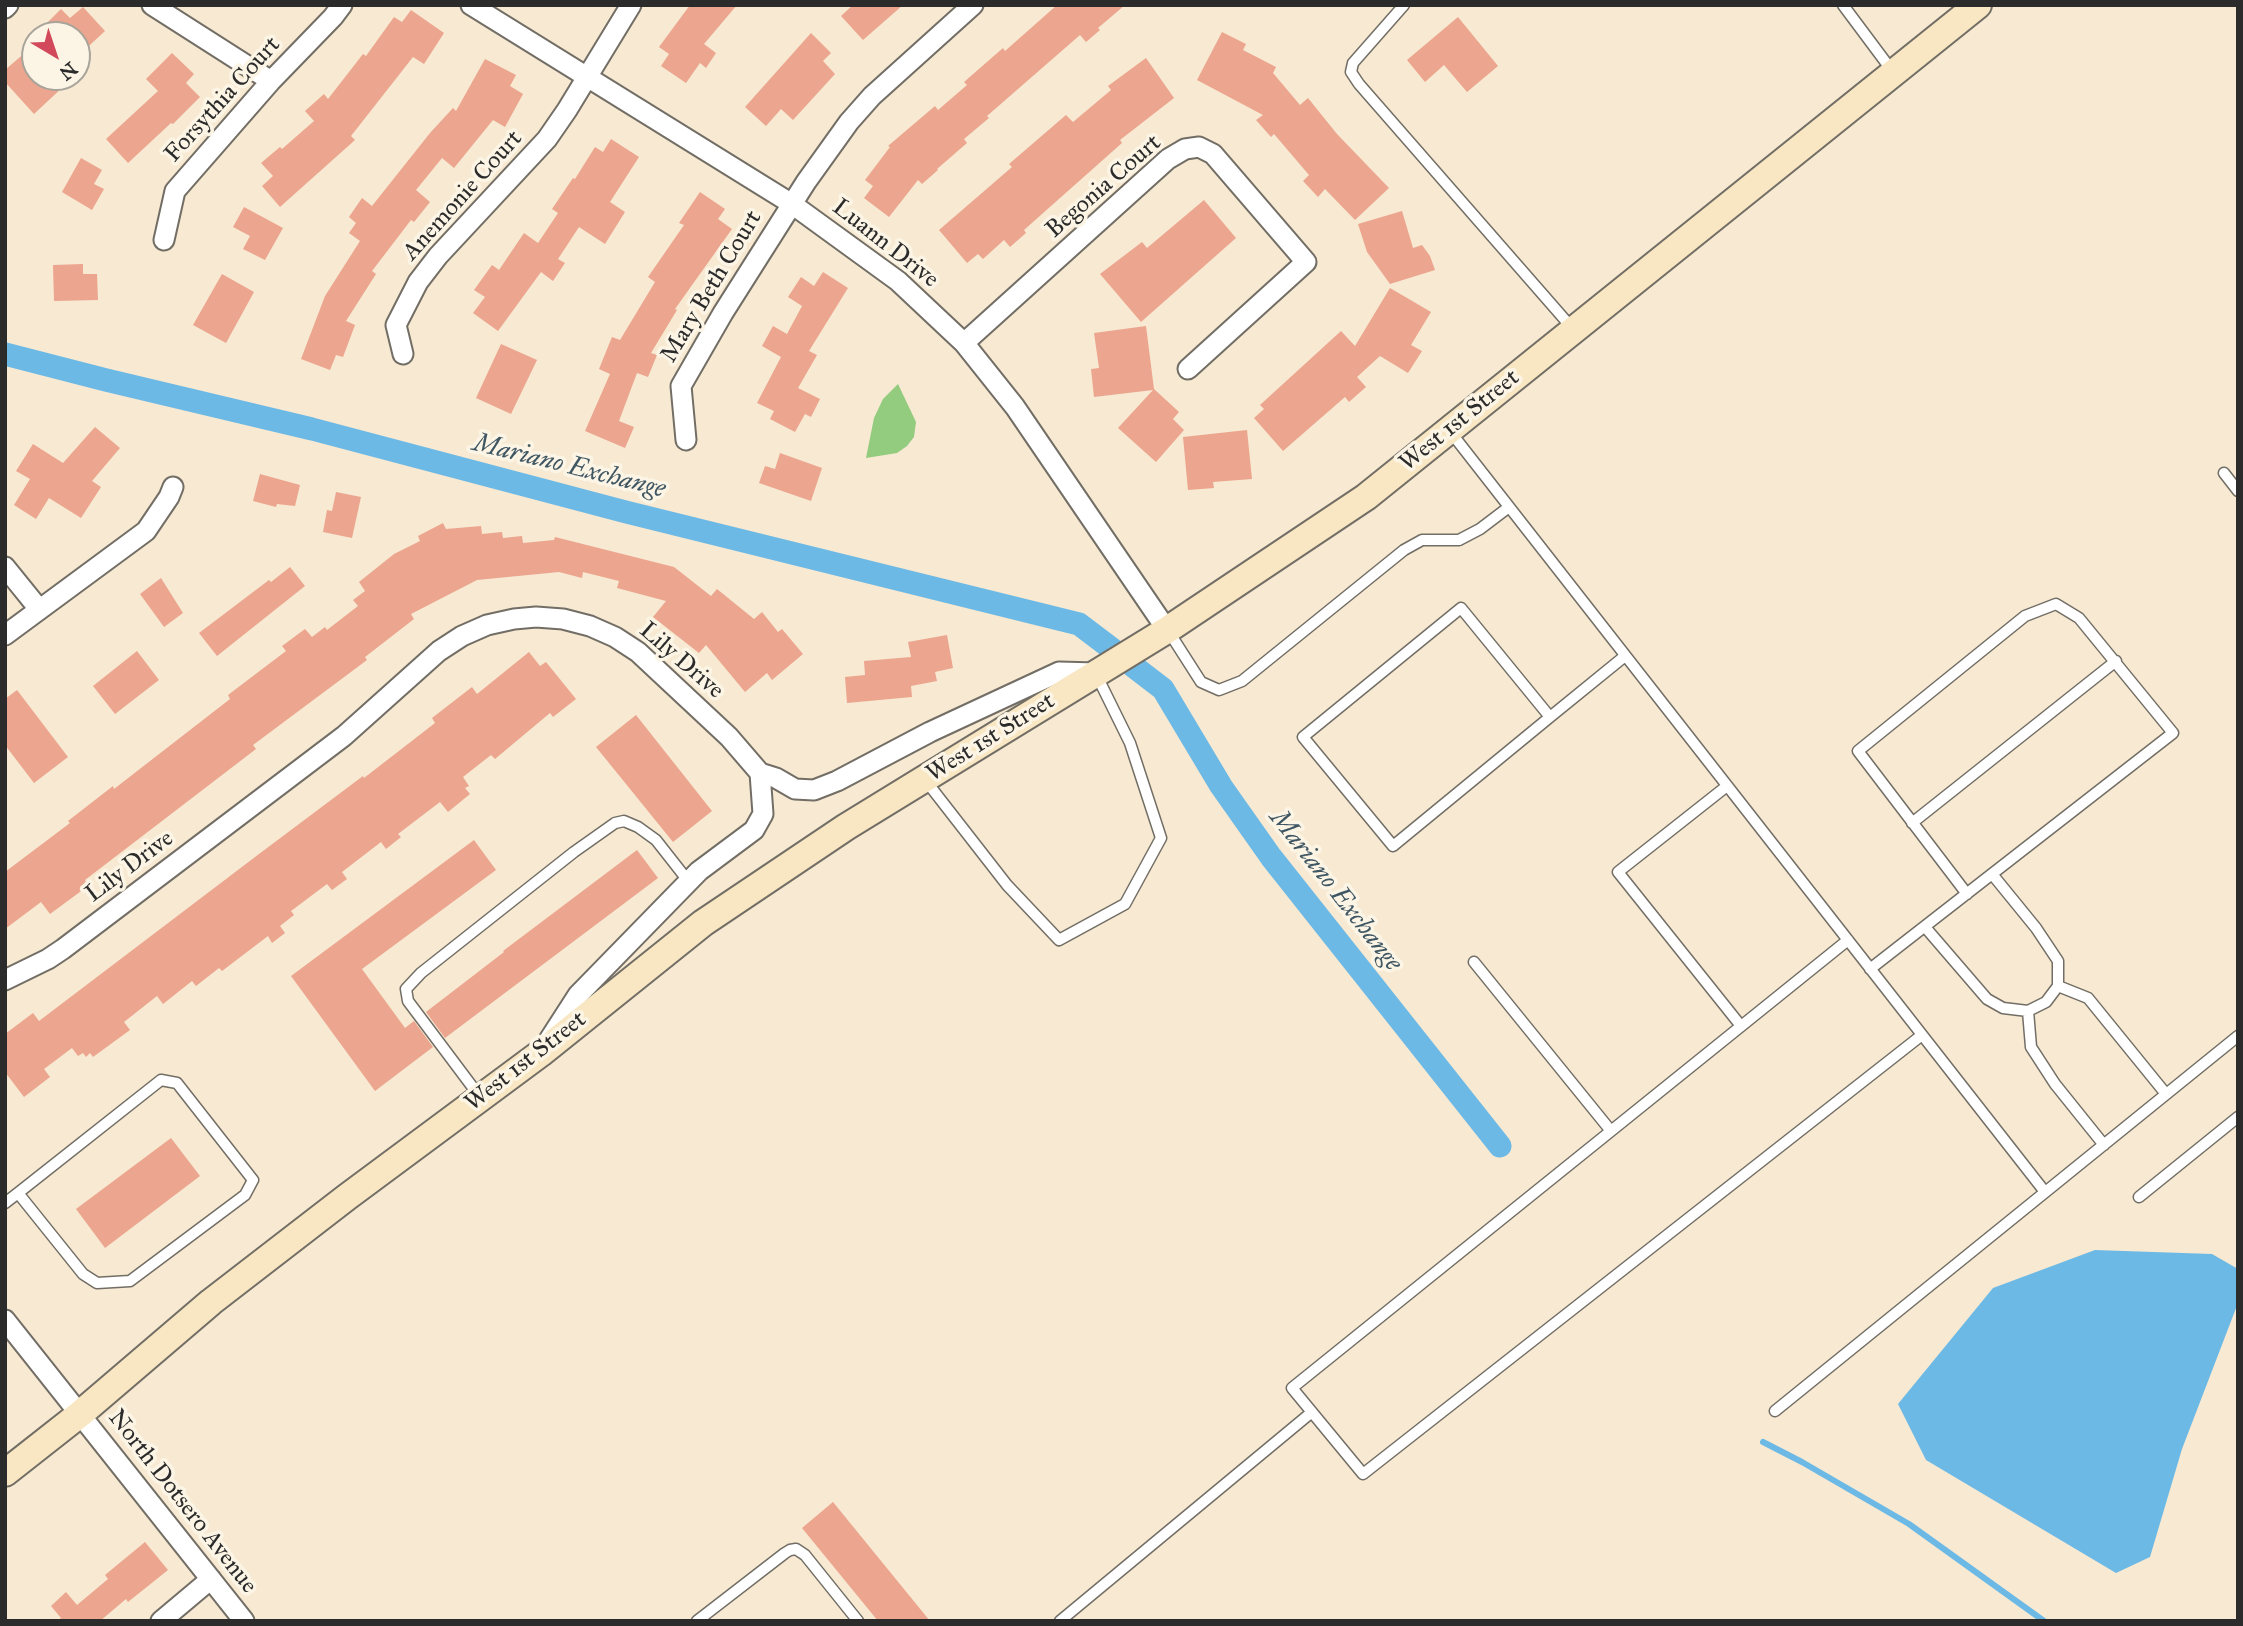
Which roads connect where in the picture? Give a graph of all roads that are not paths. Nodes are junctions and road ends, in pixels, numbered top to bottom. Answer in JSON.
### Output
{"nodes":[{"id":1,"x":152,"y":5,"type":"edge"},
{"id":2,"x":342,"y":5,"type":"edge"},
{"id":3,"x":471,"y":5,"type":"edge"},
{"id":4,"x":631,"y":5,"type":"edge"},
{"id":5,"x":974,"y":5,"type":"edge"},
{"id":6,"x":1404,"y":5,"type":"edge"},
{"id":7,"x":1843,"y":5,"type":"edge"},
{"id":8,"x":1978,"y":5,"type":"edge"},
{"id":9,"x":1894,"y":73,"type":"junction"},
{"id":10,"x":587,"y":77,"type":"junction"},
{"id":11,"x":271,"y":81,"type":"junction"},
{"id":12,"x":792,"y":204,"type":"junction"},
{"id":13,"x":164,"y":240,"type":"dead end"},
{"id":14,"x":1573,"y":329,"type":"junction"},
{"id":15,"x":964,"y":344,"type":"junction"},
{"id":16,"x":403,"y":354,"type":"dead end"},
{"id":17,"x":1188,"y":369,"type":"dead end"},
{"id":18,"x":1449,"y":430,"type":"junction"},
{"id":19,"x":686,"y":440,"type":"dead end"},
{"id":20,"x":2224,"y":473,"type":"dead end"},
{"id":21,"x":173,"y":487,"type":"dead end"},
{"id":22,"x":2238,"y":491,"type":"edge"},
{"id":23,"x":1509,"y":507,"type":"junction"},
{"id":24,"x":5,"y":567,"type":"edge"},
{"id":25,"x":39,"y":609,"type":"junction"},
{"id":26,"x":1167,"y":630,"type":"junction"},
{"id":27,"x":5,"y":635,"type":"edge"},
{"id":28,"x":1625,"y":656,"type":"junction"},
{"id":29,"x":2116,"y":661,"type":"junction"},
{"id":30,"x":1096,"y":673,"type":"junction"},
{"id":31,"x":1550,"y":717,"type":"junction"},
{"id":32,"x":760,"y":773,"type":"junction"},
{"id":33,"x":925,"y":779,"type":"junction"},
{"id":34,"x":1727,"y":786,"type":"junction"},
{"id":35,"x":1912,"y":823,"type":"junction"},
{"id":36,"x":1992,"y":874,"type":"junction"},
{"id":37,"x":689,"y":882,"type":"junction"},
{"id":38,"x":1966,"y":894,"type":"junction"},
{"id":39,"x":1925,"y":927,"type":"junction"},
{"id":40,"x":1848,"y":940,"type":"junction"},
{"id":41,"x":1474,"y":962,"type":"dead end"},
{"id":42,"x":1870,"y":969,"type":"junction"},
{"id":43,"x":5,"y":979,"type":"edge"},
{"id":44,"x":2058,"y":986,"type":"junction"},
{"id":45,"x":2028,"y":1011,"type":"junction"},
{"id":46,"x":1741,"y":1026,"type":"junction"},
{"id":47,"x":1922,"y":1035,"type":"junction"},
{"id":48,"x":2238,"y":1036,"type":"edge"},
{"id":49,"x":541,"y":1053,"type":"junction"},
{"id":50,"x":2166,"y":1094,"type":"junction"},
{"id":51,"x":481,"y":1098,"type":"junction"},
{"id":52,"x":2238,"y":1117,"type":"edge"},
{"id":53,"x":1611,"y":1131,"type":"junction"},
{"id":54,"x":2104,"y":1144,"type":"junction"},
{"id":55,"x":2045,"y":1192,"type":"junction"},
{"id":56,"x":18,"y":1193,"type":"junction"},
{"id":57,"x":2139,"y":1197,"type":"dead end"},
{"id":58,"x":5,"y":1203,"type":"edge"},
{"id":59,"x":5,"y":1320,"type":"edge"},
{"id":60,"x":1775,"y":1410,"type":"dead end"},
{"id":61,"x":1312,"y":1412,"type":"junction"},
{"id":62,"x":80,"y":1414,"type":"junction"},
{"id":63,"x":5,"y":1473,"type":"edge"},
{"id":64,"x":211,"y":1579,"type":"junction"},
{"id":65,"x":161,"y":1621,"type":"edge"},
{"id":66,"x":244,"y":1621,"type":"edge"},
{"id":67,"x":697,"y":1621,"type":"edge"},
{"id":68,"x":858,"y":1621,"type":"edge"},
{"id":69,"x":1060,"y":1621,"type":"edge"}],
"edges":[{"from":1,"to":11,"type":"street"},
{"from":2,"to":11,"type":"street","name":"Forsythia Court"},
{"from":3,"to":10,"type":"street","name":"Luann Drive"},
{"from":4,"to":10,"type":"street","name":"Anemonie Court"},
{"from":5,"to":12,"type":"street","name":"Mary Beth Court"},
{"from":6,"to":14,"type":"lane"},
{"from":7,"to":9,"type":"lane"},
{"from":8,"to":9,"type":"main road","name":"West 1st Street"},
{"from":9,"to":14,"type":"main road","name":"West 1st Street"},
{"from":10,"to":12,"type":"street","name":"Luann Drive"},
{"from":10,"to":16,"type":"street","name":"Anemonie Court"},
{"from":11,"to":13,"type":"street","name":"Forsythia Court"},
{"from":12,"to":15,"type":"street","name":"Luann Drive"},
{"from":12,"to":19,"type":"street","name":"Mary Beth Court"},
{"from":14,"to":18,"type":"main road","name":"West 1st Street"},
{"from":15,"to":17,"type":"street","name":"Begonia Court"},
{"from":15,"to":26,"type":"street","name":"Luann Drive"},
{"from":18,"to":23,"type":"lane"},
{"from":18,"to":26,"type":"main road","name":"West 1st Street"},
{"from":20,"to":22,"type":"lane"},
{"from":21,"to":25,"type":"street"},
{"from":23,"to":26,"type":"lane"},
{"from":23,"to":28,"type":"lane"},
{"from":24,"to":25,"type":"street"},
{"from":25,"to":27,"type":"street"},
{"from":26,"to":30,"type":"main road","name":"West 1st Street"},
{"from":28,"to":31,"type":"lane"},
{"from":28,"to":34,"type":"lane"},
{"from":29,"to":35,"type":"lane"},
{"from":29,"to":35,"type":"lane"},
{"from":29,"to":36,"type":"lane"},
{"from":30,"to":32,"type":"street"},
{"from":30,"to":33,"type":"main road","name":"West 1st Street"},
{"from":30,"to":33,"type":"lane"},
{"from":31,"to":31,"type":"lane"},
{"from":32,"to":37,"type":"street"},
{"from":32,"to":43,"type":"street","name":"Lily Drive"},
{"from":33,"to":49,"type":"main road","name":"West 1st Street"},
{"from":34,"to":40,"type":"lane"},
{"from":34,"to":46,"type":"lane"},
{"from":35,"to":38,"type":"lane"},
{"from":36,"to":38,"type":"lane"},
{"from":36,"to":44,"type":"lane"},
{"from":37,"to":49,"type":"street"},
{"from":37,"to":51,"type":"lane"},
{"from":38,"to":39,"type":"lane"},
{"from":39,"to":42,"type":"lane"},
{"from":39,"to":45,"type":"lane"},
{"from":40,"to":42,"type":"lane"},
{"from":40,"to":46,"type":"lane"},
{"from":41,"to":53,"type":"lane"},
{"from":42,"to":47,"type":"lane"},
{"from":44,"to":45,"type":"lane"},
{"from":44,"to":50,"type":"lane"},
{"from":45,"to":54,"type":"lane"},
{"from":46,"to":53,"type":"lane"},
{"from":47,"to":55,"type":"lane"},
{"from":47,"to":61,"type":"lane"},
{"from":48,"to":50,"type":"lane"},
{"from":49,"to":51,"type":"main road","name":"West 1st Street"},
{"from":50,"to":54,"type":"lane"},
{"from":51,"to":62,"type":"main road","name":"West 1st Street"},
{"from":52,"to":57,"type":"lane"},
{"from":53,"to":61,"type":"lane"},
{"from":54,"to":55,"type":"lane"},
{"from":55,"to":60,"type":"lane"},
{"from":56,"to":56,"type":"lane"},
{"from":56,"to":58,"type":"lane"},
{"from":59,"to":62,"type":"street","name":"North Dotsero Avenue"},
{"from":61,"to":69,"type":"lane"},
{"from":62,"to":63,"type":"main road","name":"West 1st Street"},
{"from":62,"to":64,"type":"street","name":"North Dotsero Avenue"},
{"from":64,"to":65,"type":"street"},
{"from":64,"to":66,"type":"street","name":"North Dotsero Avenue"},
{"from":67,"to":68,"type":"lane"}]}
